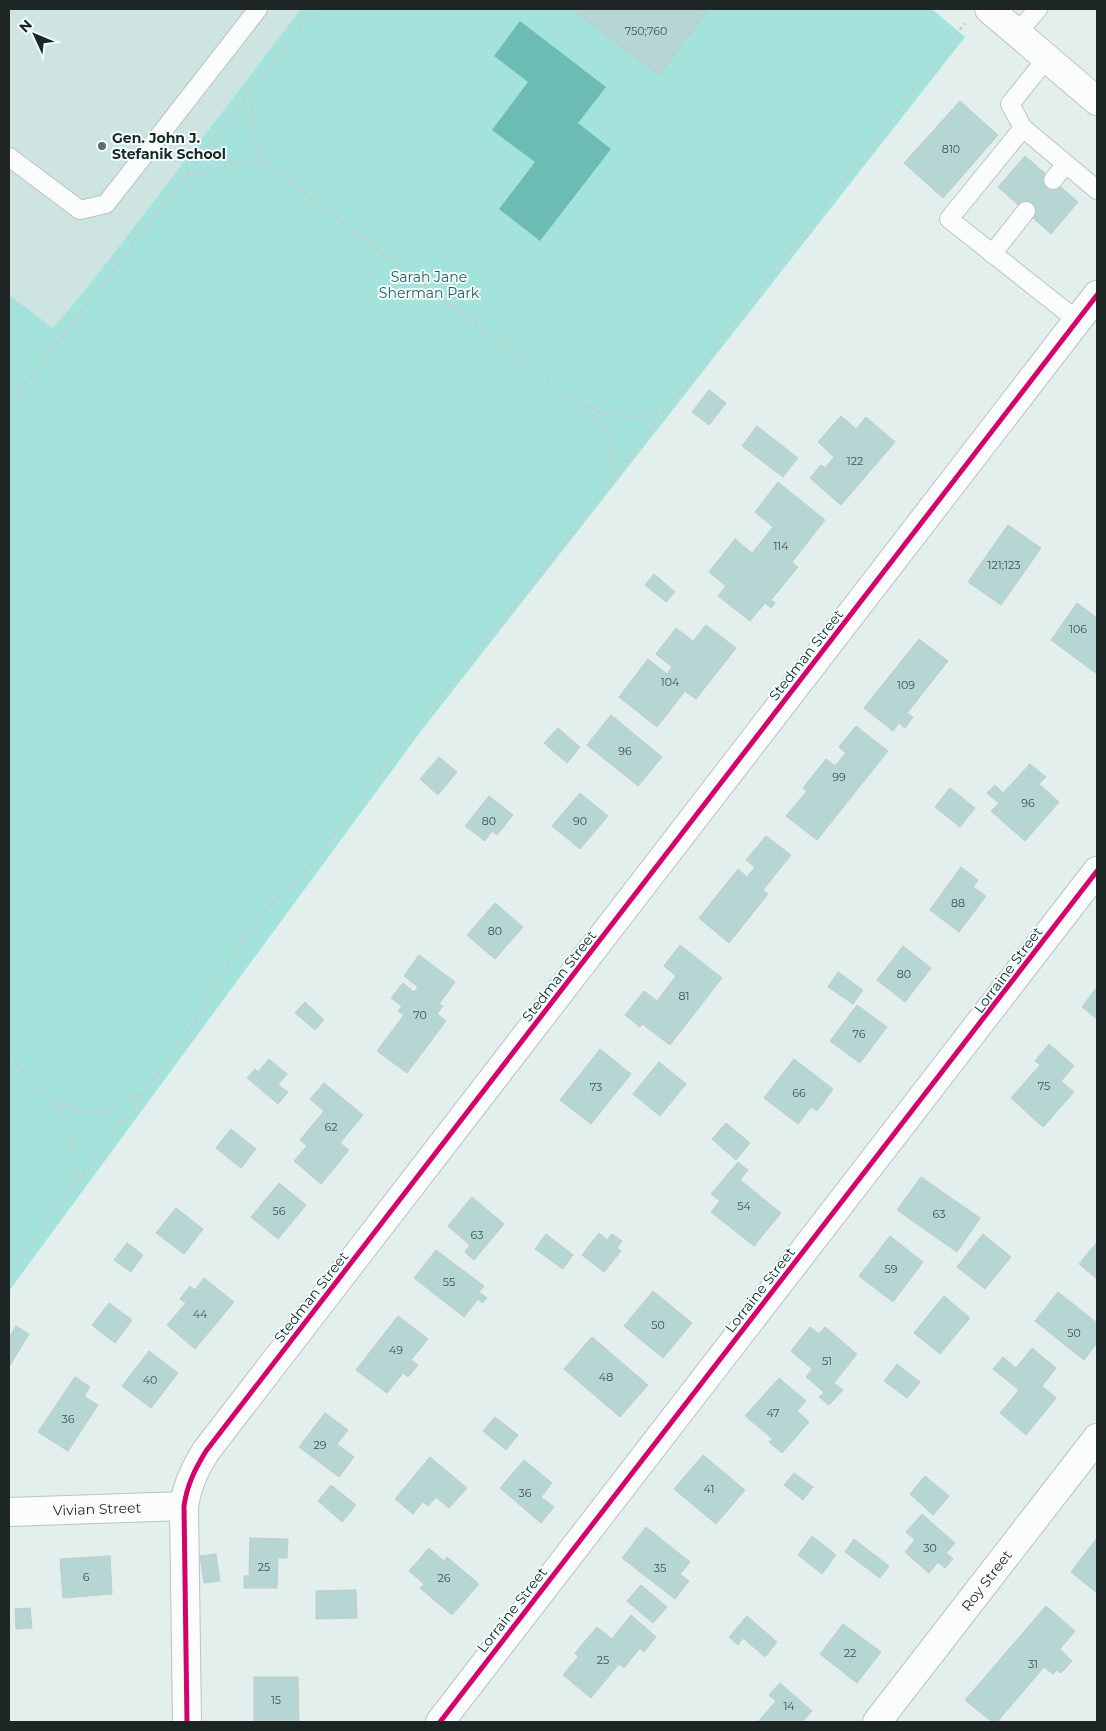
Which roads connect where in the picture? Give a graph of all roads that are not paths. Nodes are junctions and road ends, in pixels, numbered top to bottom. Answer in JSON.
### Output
{"nodes":[{"id":1,"x":258,"y":9,"type":"edge"},
{"id":2,"x":1038,"y":9,"type":"edge"},
{"id":3,"x":978,"y":15,"type":"edge"},
{"id":4,"x":1017,"y":33,"type":"junction"},
{"id":5,"x":1047,"y":58,"type":"junction"},
{"id":6,"x":1097,"y":101,"type":"edge"},
{"id":7,"x":1023,"y":128,"type":"junction"},
{"id":8,"x":13,"y":160,"type":"edge"},
{"id":9,"x":1066,"y":164,"type":"junction"},
{"id":10,"x":1053,"y":180,"type":"dead end"},
{"id":11,"x":1097,"y":190,"type":"edge"},
{"id":12,"x":1026,"y":211,"type":"dead end"},
{"id":13,"x":992,"y":254,"type":"junction"},
{"id":14,"x":1097,"y":295,"type":"edge"},
{"id":15,"x":1078,"y":321,"type":"junction"},
{"id":16,"x":1097,"y":871,"type":"edge"},
{"id":17,"x":1097,"y":1438,"type":"edge"},
{"id":18,"x":184,"y":1506,"type":"junction"},
{"id":19,"x":9,"y":1512,"type":"edge"},
{"id":20,"x":187,"y":1722,"type":"edge"},
{"id":21,"x":440,"y":1722,"type":"edge"},
{"id":22,"x":877,"y":1722,"type":"edge"}],
"edges":[{"from":1,"to":8,"type":"lane"},
{"from":2,"to":4,"type":"lane"},
{"from":3,"to":4,"type":"street"},
{"from":4,"to":5,"type":"street"},
{"from":5,"to":6,"type":"street"},
{"from":5,"to":7,"type":"lane"},
{"from":7,"to":9,"type":"lane"},
{"from":7,"to":13,"type":"lane"},
{"from":9,"to":10,"type":"lane"},
{"from":9,"to":11,"type":"lane"},
{"from":12,"to":13,"type":"lane"},
{"from":13,"to":15,"type":"lane"},
{"from":14,"to":15,"type":"street","name":"Stedman Street"},
{"from":15,"to":18,"type":"street","name":"Stedman Street"},
{"from":16,"to":21,"type":"street","name":"Lorraine Street"},
{"from":17,"to":22,"type":"street","name":"Roy Street"},
{"from":18,"to":19,"type":"street","name":"Vivian Street"},
{"from":18,"to":20,"type":"street","name":"Stedman Street"}]}
